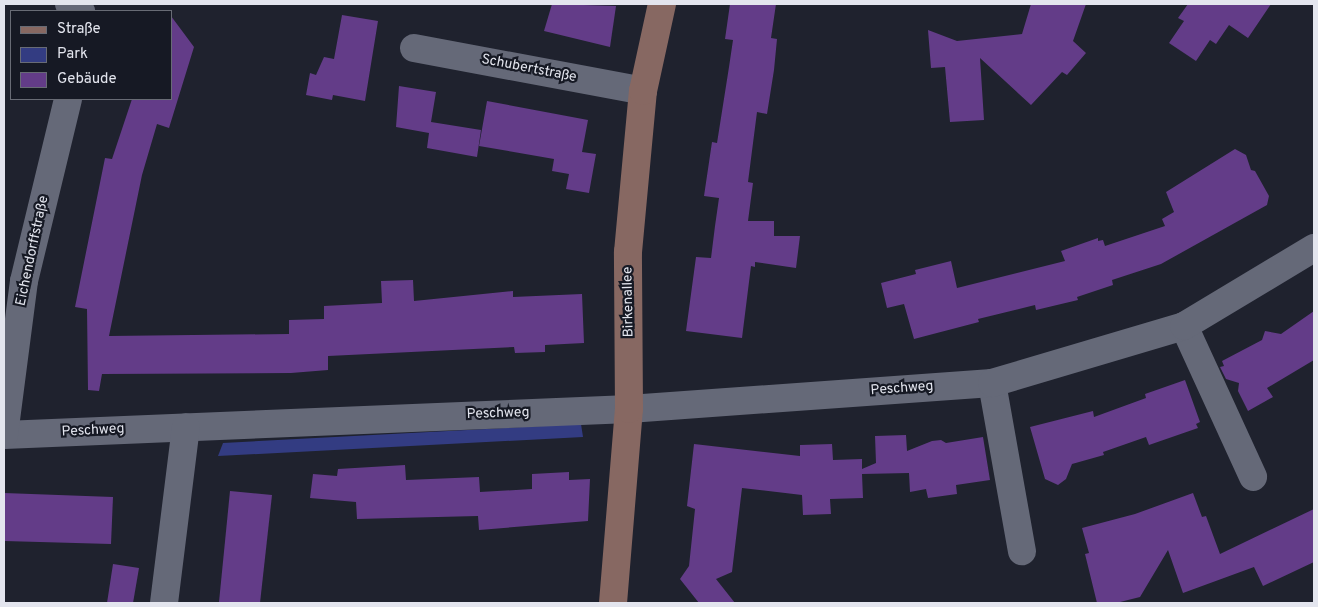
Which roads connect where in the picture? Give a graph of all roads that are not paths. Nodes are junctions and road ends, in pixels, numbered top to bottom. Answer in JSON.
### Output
{"nodes":[{"id":1,"x":662,"y":4,"type":"edge"},
{"id":2,"x":414,"y":48,"type":"dead end"},
{"id":3,"x":643,"y":91,"type":"junction"},
{"id":4,"x":68,"y":100,"type":"edge"},
{"id":5,"x":1314,"y":248,"type":"edge"},
{"id":6,"x":14,"y":281,"type":"edge"},
{"id":7,"x":1184,"y":326,"type":"junction"},
{"id":8,"x":992,"y":383,"type":"junction"},
{"id":9,"x":630,"y":409,"type":"junction"},
{"id":10,"x":186,"y":427,"type":"junction"},
{"id":11,"x":4,"y":435,"type":"edge"},
{"id":12,"x":1253,"y":476,"type":"dead end"},
{"id":13,"x":1022,"y":551,"type":"dead end"},
{"id":14,"x":164,"y":603,"type":"edge"},
{"id":15,"x":613,"y":603,"type":"edge"}],
"edges":[{"from":1,"to":3,"type":"street","name":"Birkenallee"},
{"from":2,"to":3,"type":"street","name":"Schubertstraße"},
{"from":3,"to":9,"type":"street","name":"Birkenallee"},
{"from":4,"to":6,"type":"street","name":"Eichendorffstraße"},
{"from":5,"to":7,"type":"street","name":"Peschweg"},
{"from":6,"to":11,"type":"street","name":"Eichendorffstraße"},
{"from":7,"to":8,"type":"street","name":"Peschweg"},
{"from":7,"to":12,"type":"street"},
{"from":8,"to":9,"type":"street","name":"Peschweg"},
{"from":8,"to":13,"type":"street"},
{"from":9,"to":10,"type":"street","name":"Peschweg"},
{"from":9,"to":15,"type":"street","name":"Birkenallee"},
{"from":10,"to":11,"type":"street","name":"Peschweg"},
{"from":10,"to":14,"type":"street"}]}
